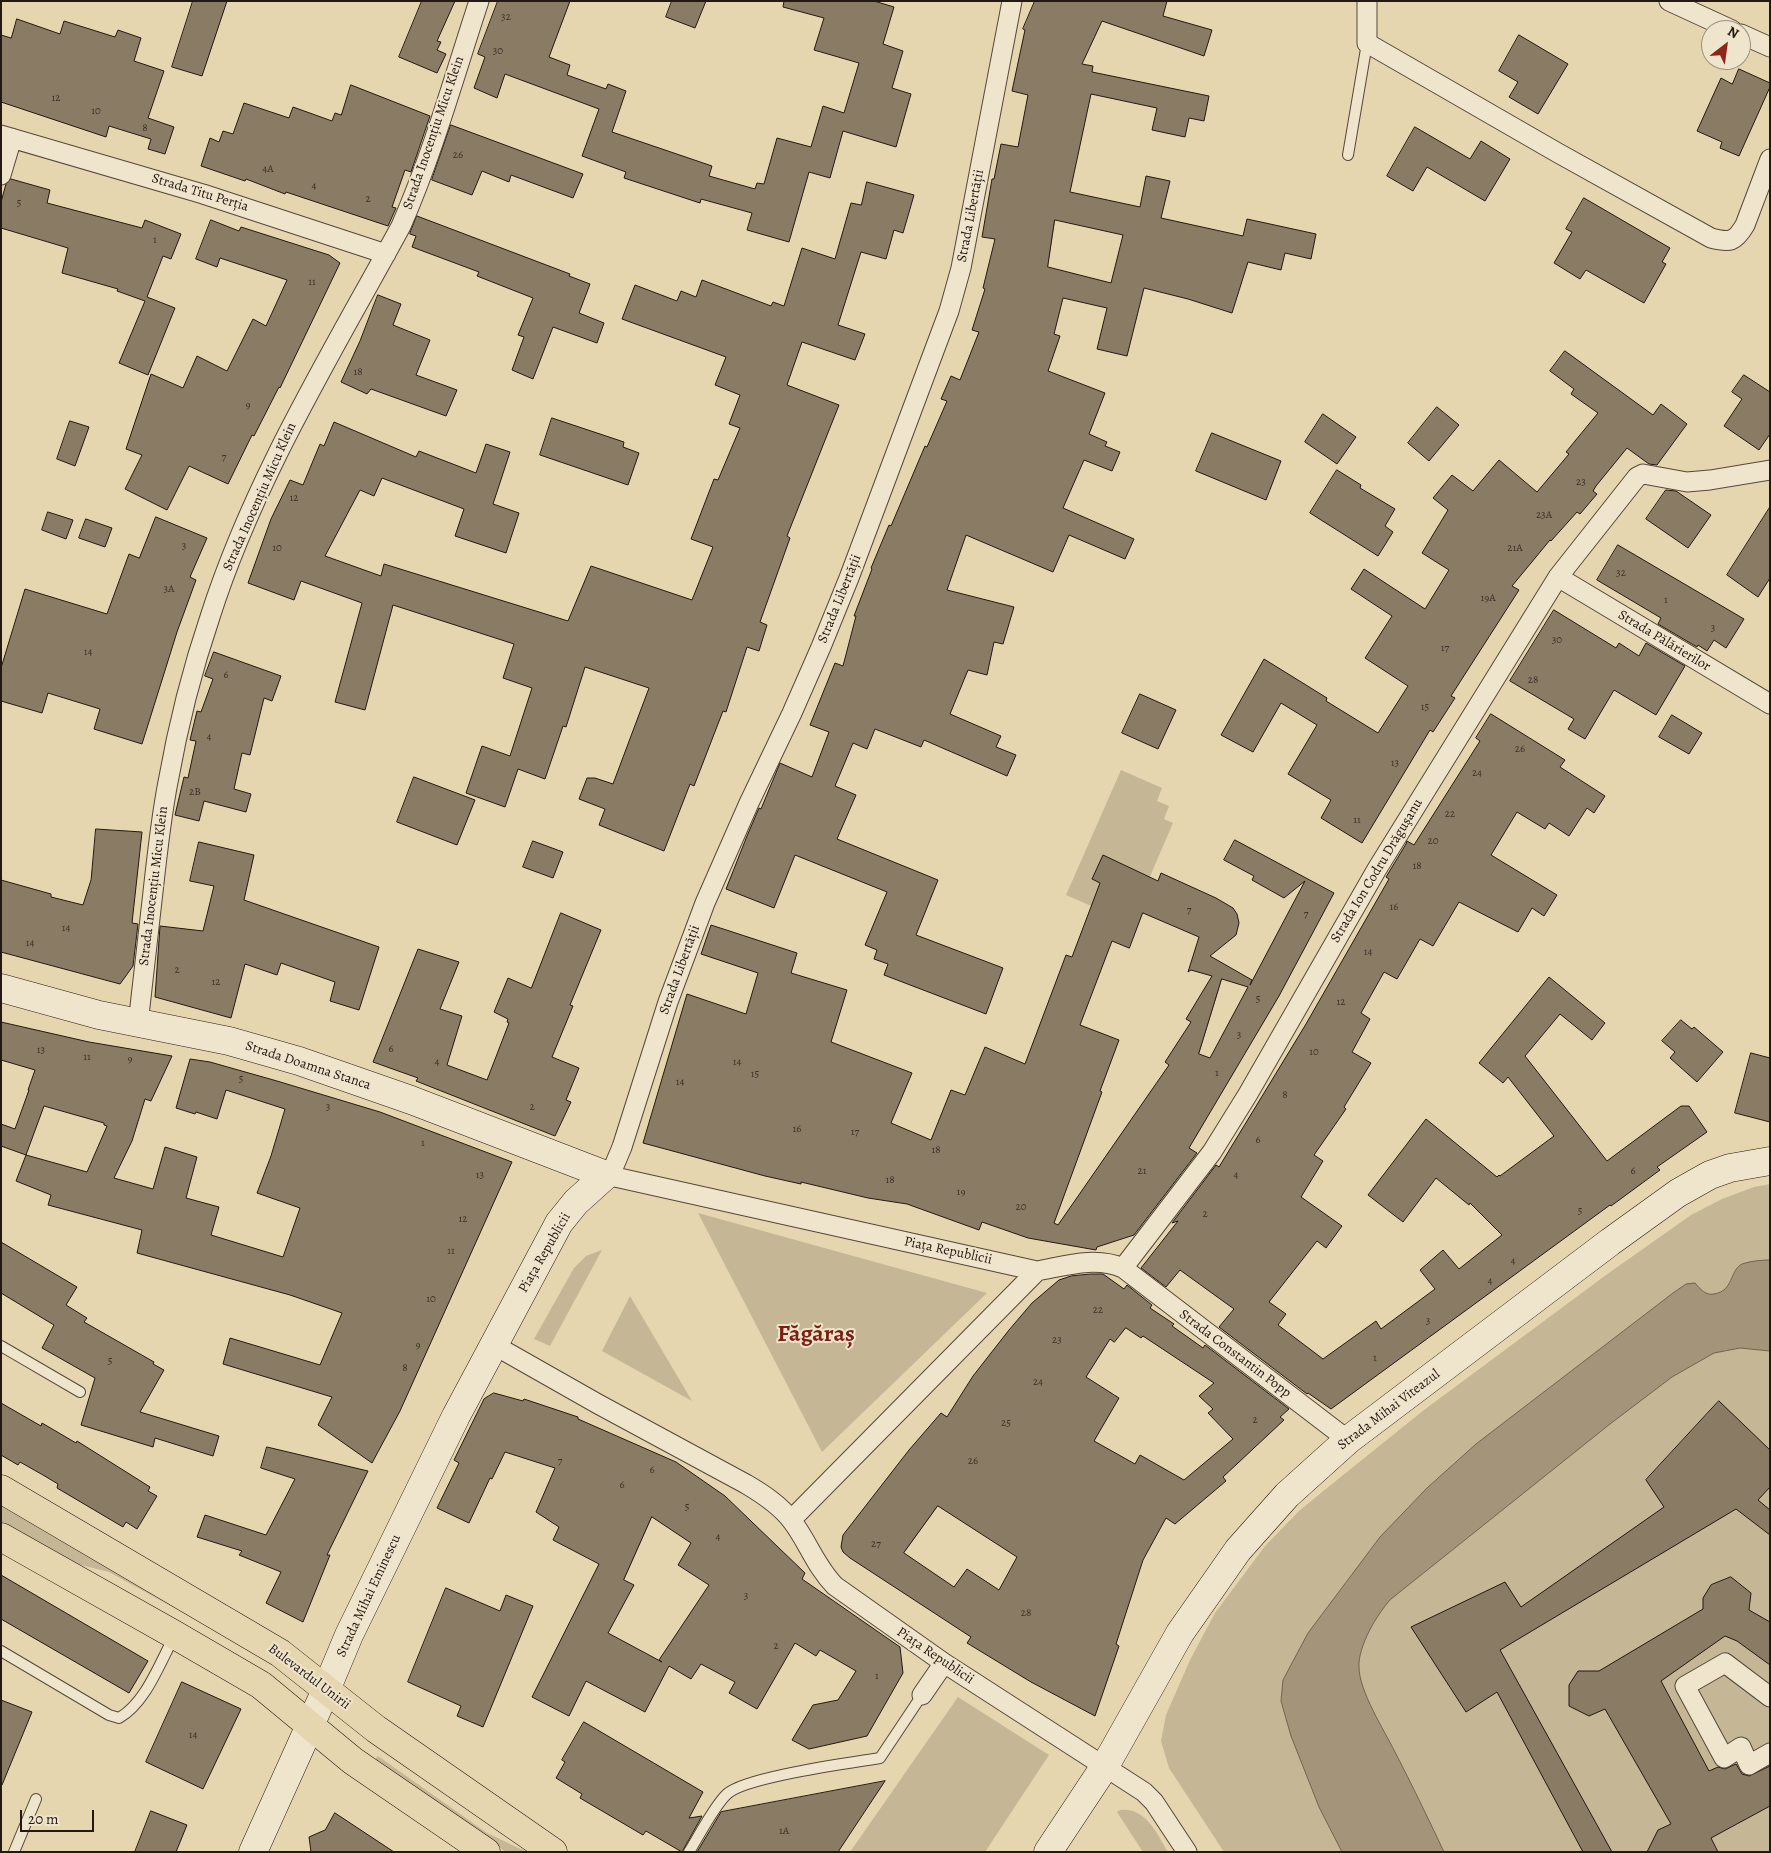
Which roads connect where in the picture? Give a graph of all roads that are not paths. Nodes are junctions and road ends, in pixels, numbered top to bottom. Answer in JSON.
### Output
{"nodes":[{"id":1,"x":479,"y":1,"type":"edge"},
{"id":2,"x":1012,"y":1,"type":"edge"},
{"id":3,"x":1367,"y":1,"type":"edge"},
{"id":4,"x":1669,"y":1,"type":"edge"},
{"id":5,"x":1710,"y":20,"type":"edge"},
{"id":6,"x":1751,"y":38,"type":"edge"},
{"id":7,"x":1367,"y":43,"type":"junction"},
{"id":8,"x":1770,"y":47,"type":"edge"},
{"id":9,"x":7,"y":136,"type":"edge"},
{"id":10,"x":1348,"y":155,"type":"dead end"},
{"id":11,"x":1770,"y":159,"type":"edge"},
{"id":12,"x":1,"y":175,"type":"edge"},
{"id":13,"x":386,"y":254,"type":"junction"},
{"id":14,"x":1770,"y":470,"type":"edge"},
{"id":15,"x":1558,"y":577,"type":"junction"},
{"id":16,"x":1770,"y":704,"type":"edge"},
{"id":17,"x":1,"y":988,"type":"edge"},
{"id":18,"x":138,"y":1024,"type":"junction"},
{"id":19,"x":1770,"y":1161,"type":"edge"},
{"id":20,"x":606,"y":1175,"type":"junction"},
{"id":21,"x":1123,"y":1268,"type":"junction"},
{"id":22,"x":1037,"y":1270,"type":"junction"},
{"id":23,"x":494,"y":1345,"type":"junction"},
{"id":24,"x":1,"y":1346,"type":"edge"},
{"id":25,"x":80,"y":1392,"type":"dead end"},
{"id":26,"x":1348,"y":1440,"type":"junction"},
{"id":27,"x":1,"y":1489,"type":"edge"},
{"id":28,"x":791,"y":1520,"type":"junction"},
{"id":29,"x":1,"y":1537,"type":"edge"},
{"id":30,"x":175,"y":1635,"type":"junction"},
{"id":31,"x":1,"y":1651,"type":"edge"},
{"id":32,"x":944,"y":1663,"type":"junction"},
{"id":33,"x":326,"y":1690,"type":"junction"},
{"id":34,"x":922,"y":1695,"type":"joint"},
{"id":35,"x":1770,"y":1697,"type":"edge"},
{"id":36,"x":310,"y":1726,"type":"junction"},
{"id":37,"x":1770,"y":1753,"type":"edge"},
{"id":38,"x":1104,"y":1766,"type":"junction"},
{"id":39,"x":36,"y":1799,"type":"dead end"},
{"id":40,"x":14,"y":1852,"type":"edge"},
{"id":41,"x":253,"y":1852,"type":"edge"},
{"id":42,"x":486,"y":1852,"type":"edge"},
{"id":43,"x":553,"y":1852,"type":"edge"},
{"id":44,"x":689,"y":1852,"type":"edge"},
{"id":45,"x":1048,"y":1852,"type":"edge"},
{"id":46,"x":1187,"y":1852,"type":"edge"}],
"edges":[{"from":1,"to":13,"type":"street","name":"Strada Inocențiu Micu Klein"},
{"from":2,"to":20,"type":"street","name":"Strada Libertății"},
{"from":3,"to":7,"type":"street"},
{"from":4,"to":5,"type":"street"},
{"from":6,"to":8,"type":"street"},
{"from":7,"to":10,"type":"lane"},
{"from":7,"to":11,"type":"street"},
{"from":9,"to":12,"type":"street","name":"Strada Titu Perția"},
{"from":9,"to":13,"type":"street","name":"Strada Titu Perția"},
{"from":13,"to":18,"type":"street","name":"Strada Inocențiu Micu Klein"},
{"from":14,"to":15,"type":"street","name":"Strada Ion Codru Drăguşanu"},
{"from":15,"to":16,"type":"street","name":"Strada Pălărierilor"},
{"from":15,"to":21,"type":"street","name":"Strada Ion Codru Drăguşanu"},
{"from":17,"to":18,"type":"street","name":"Strada Doamna Stanca"},
{"from":18,"to":20,"type":"street","name":"Strada Doamna Stanca"},
{"from":19,"to":26,"type":"street","name":"Strada Mihai Viteazul"},
{"from":20,"to":22,"type":"street","name":"Piața Republicii"},
{"from":20,"to":23,"type":"street","name":"Piața Republicii"},
{"from":21,"to":22,"type":"street","name":"Piața Republicii"},
{"from":21,"to":26,"type":"street","name":"Strada Constantin Popp"},
{"from":22,"to":28,"type":"street"},
{"from":23,"to":28,"type":"street","name":"Piața Republicii"},
{"from":23,"to":33,"type":"street","name":"Strada Mihai Eminescu"},
{"from":24,"to":25,"type":"lane"},
{"from":26,"to":38,"type":"street","name":"Strada Mihai Viteazul"},
{"from":27,"to":33,"type":"main road","name":"Bulevardul Unirii"},
{"from":28,"to":32,"type":"street","name":"Piața Republicii"},
{"from":29,"to":30,"type":"main road"},
{"from":30,"to":31,"type":"lane"},
{"from":30,"to":36,"type":"main road"},
{"from":32,"to":34,"type":"street"},
{"from":32,"to":38,"type":"street","name":"Piața Republicii"},
{"from":33,"to":36,"type":"street","name":"Strada Mihai Eminescu"},
{"from":33,"to":43,"type":"main road","name":"Bulevardul Unirii"},
{"from":34,"to":44,"type":"lane"},
{"from":35,"to":37,"type":"street"},
{"from":36,"to":41,"type":"street","name":"Strada Mihai Eminescu"},
{"from":36,"to":42,"type":"main road"},
{"from":38,"to":45,"type":"street","name":"Strada Mihai Viteazul"},
{"from":38,"to":46,"type":"street","name":"Piața Republicii"},
{"from":39,"to":40,"type":"lane"}]}
